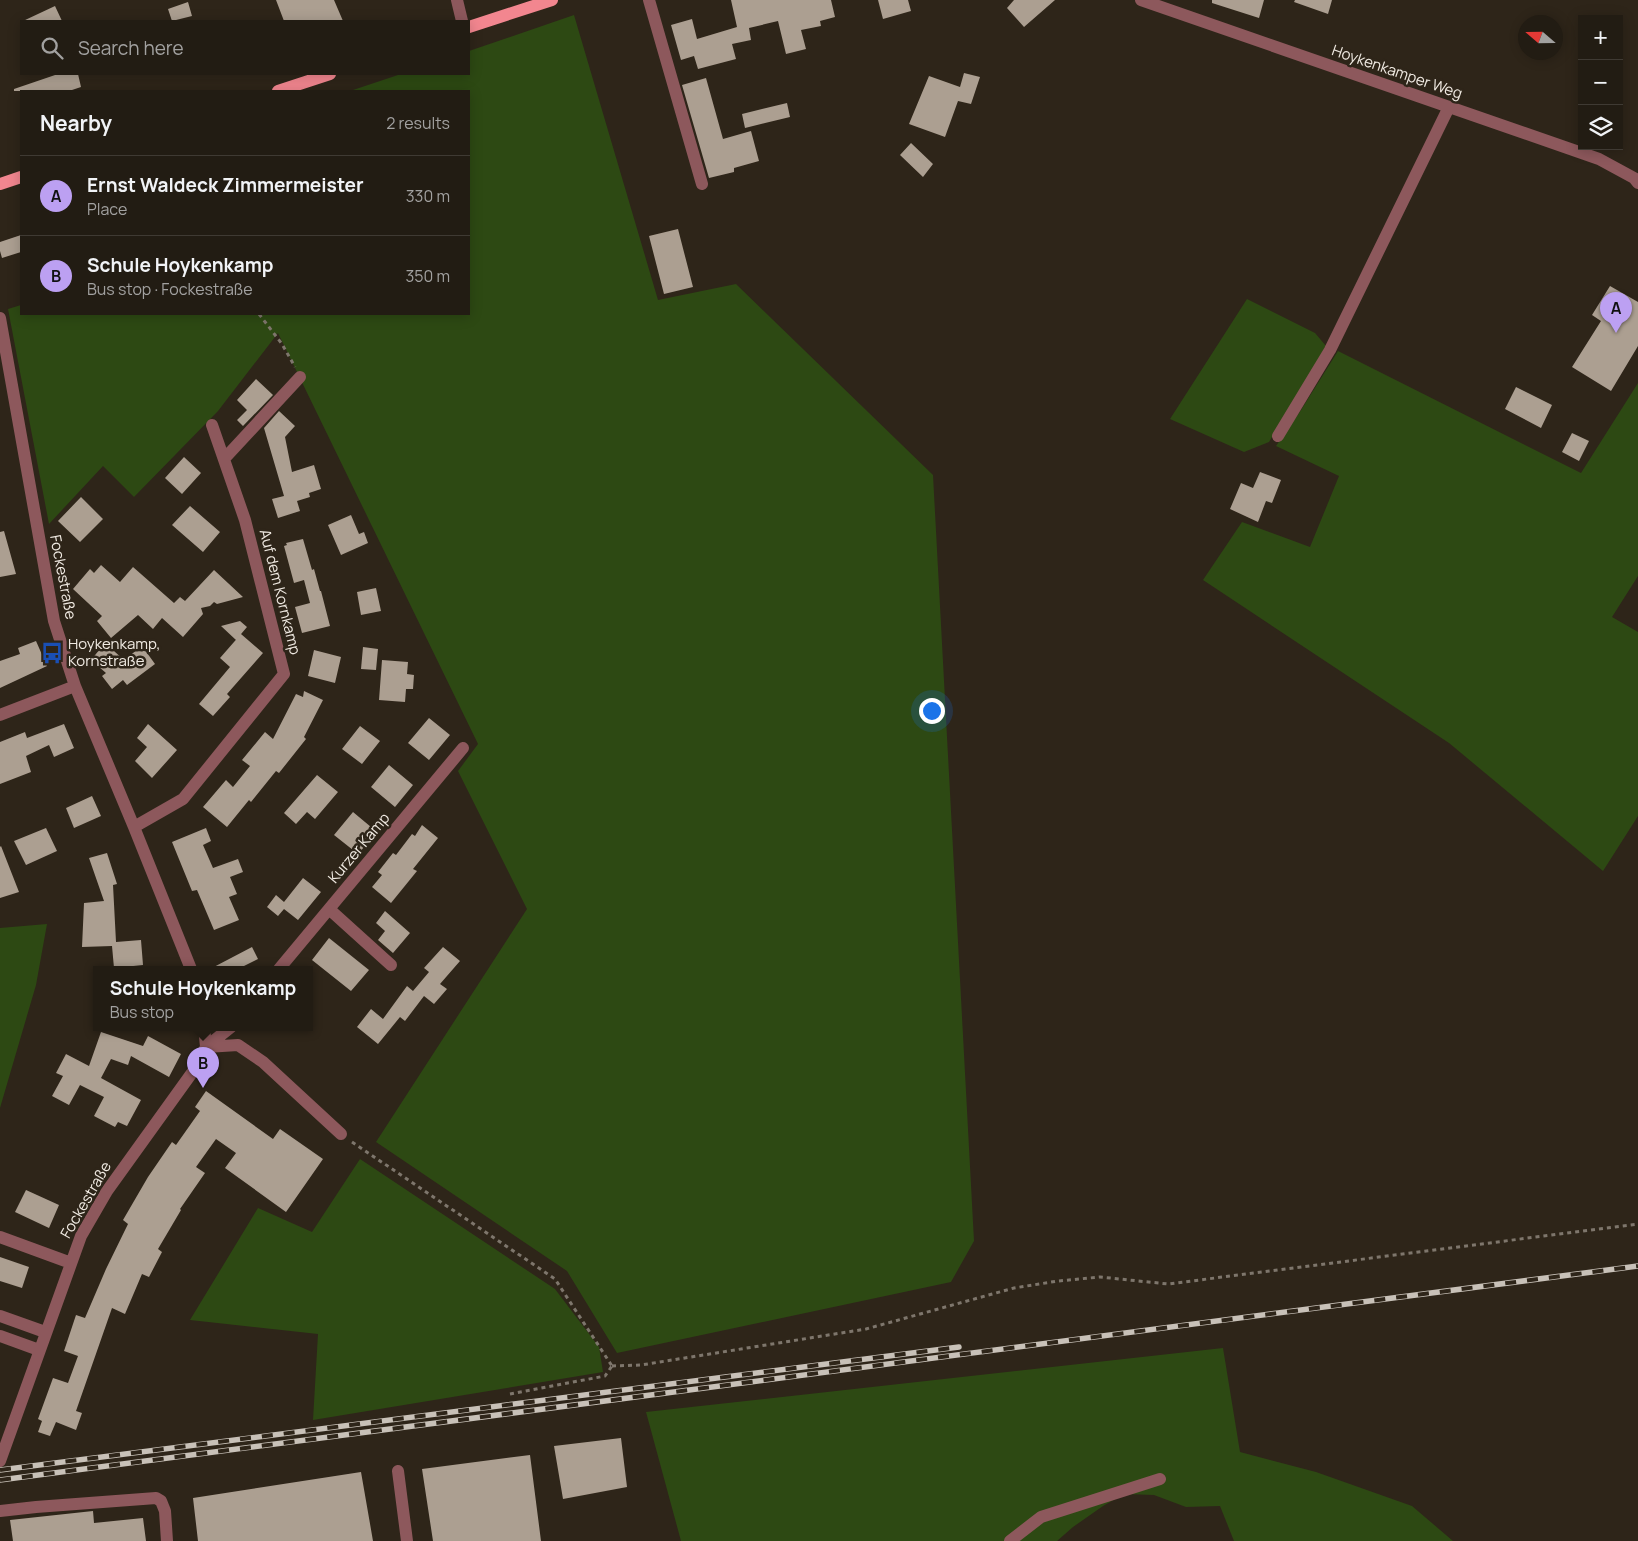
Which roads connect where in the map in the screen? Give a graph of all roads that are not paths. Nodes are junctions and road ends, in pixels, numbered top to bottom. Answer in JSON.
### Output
{"nodes":[{"id":1,"x":457,"y":0,"type":"edge"},
{"id":2,"x":552,"y":0,"type":"edge"},
{"id":3,"x":649,"y":0,"type":"edge"},
{"id":4,"x":1141,"y":0,"type":"edge"},
{"id":5,"x":462,"y":20,"type":"edge"},
{"id":6,"x":470,"y":27,"type":"edge"},
{"id":7,"x":327,"y":75,"type":"edge"},
{"id":8,"x":281,"y":90,"type":"edge"},
{"id":9,"x":1449,"y":107,"type":"junction"},
{"id":10,"x":20,"y":177,"type":"edge"},
{"id":11,"x":1,"y":182,"type":"edge"},
{"id":12,"x":1638,"y":183,"type":"edge"},
{"id":13,"x":702,"y":184,"type":"dead end"},
{"id":14,"x":0,"y":318,"type":"edge"},
{"id":15,"x":300,"y":377,"type":"road end"},
{"id":16,"x":212,"y":426,"type":"dead end"},
{"id":17,"x":1278,"y":436,"type":"dead end"},
{"id":18,"x":224,"y":460,"type":"junction"},
{"id":19,"x":75,"y":686,"type":"junction"},
{"id":20,"x":0,"y":715,"type":"edge"},
{"id":21,"x":463,"y":748,"type":"dead end"},
{"id":22,"x":134,"y":827,"type":"junction"},
{"id":23,"x":329,"y":910,"type":"junction"},
{"id":24,"x":391,"y":965,"type":"dead end"},
{"id":25,"x":190,"y":966,"type":"edge"},
{"id":26,"x":282,"y":966,"type":"edge"},
{"id":27,"x":204,"y":1031,"type":"edge"},
{"id":28,"x":226,"y":1031,"type":"edge"},
{"id":29,"x":206,"y":1047,"type":"junction"},
{"id":30,"x":341,"y":1134,"type":"road end"},
{"id":31,"x":0,"y":1237,"type":"edge"},
{"id":32,"x":71,"y":1263,"type":"junction"},
{"id":33,"x":0,"y":1316,"type":"edge"},
{"id":34,"x":45,"y":1332,"type":"junction"},
{"id":35,"x":0,"y":1336,"type":"edge"},
{"id":36,"x":39,"y":1350,"type":"junction"},
{"id":37,"x":0,"y":1461,"type":"edge"},
{"id":38,"x":398,"y":1471,"type":"dead end"},
{"id":39,"x":1160,"y":1480,"type":"dead end"},
{"id":40,"x":0,"y":1511,"type":"edge"},
{"id":41,"x":167,"y":1541,"type":"edge"},
{"id":42,"x":407,"y":1541,"type":"edge"},
{"id":43,"x":1010,"y":1541,"type":"edge"}],
"edges":[{"from":1,"to":5,"type":"street"},
{"from":2,"to":6,"type":"main road"},
{"from":3,"to":13,"type":"street"},
{"from":4,"to":9,"type":"street","name":"Hoykenkamper Weg"},
{"from":7,"to":8,"type":"main road"},
{"from":9,"to":12,"type":"street","name":"Hoykenkamper Weg"},
{"from":9,"to":17,"type":"street"},
{"from":10,"to":11,"type":"main road"},
{"from":14,"to":19,"type":"street","name":"Fockestraße"},
{"from":15,"to":18,"type":"street"},
{"from":16,"to":18,"type":"street","name":"Auf dem Kornkamp"},
{"from":18,"to":22,"type":"street","name":"Auf dem Kornkamp"},
{"from":19,"to":20,"type":"street"},
{"from":19,"to":22,"type":"street","name":"Fockestraße"},
{"from":21,"to":23,"type":"street","name":"Kurzer Kamp"},
{"from":22,"to":25,"type":"street","name":"Fockestraße"},
{"from":23,"to":24,"type":"street"},
{"from":23,"to":26,"type":"street","name":"Kurzer Kamp"},
{"from":27,"to":29,"type":"street"},
{"from":28,"to":29,"type":"street"},
{"from":29,"to":30,"type":"street"},
{"from":29,"to":32,"type":"street","name":"Fockestraße"},
{"from":31,"to":32,"type":"street"},
{"from":32,"to":34,"type":"street","name":"Fockestraße"},
{"from":33,"to":34,"type":"street"},
{"from":34,"to":36,"type":"street","name":"Fockestraße"},
{"from":35,"to":36,"type":"street"},
{"from":36,"to":37,"type":"street","name":"Fockestraße"},
{"from":38,"to":42,"type":"street"},
{"from":39,"to":43,"type":"street"},
{"from":40,"to":41,"type":"street"}]}
